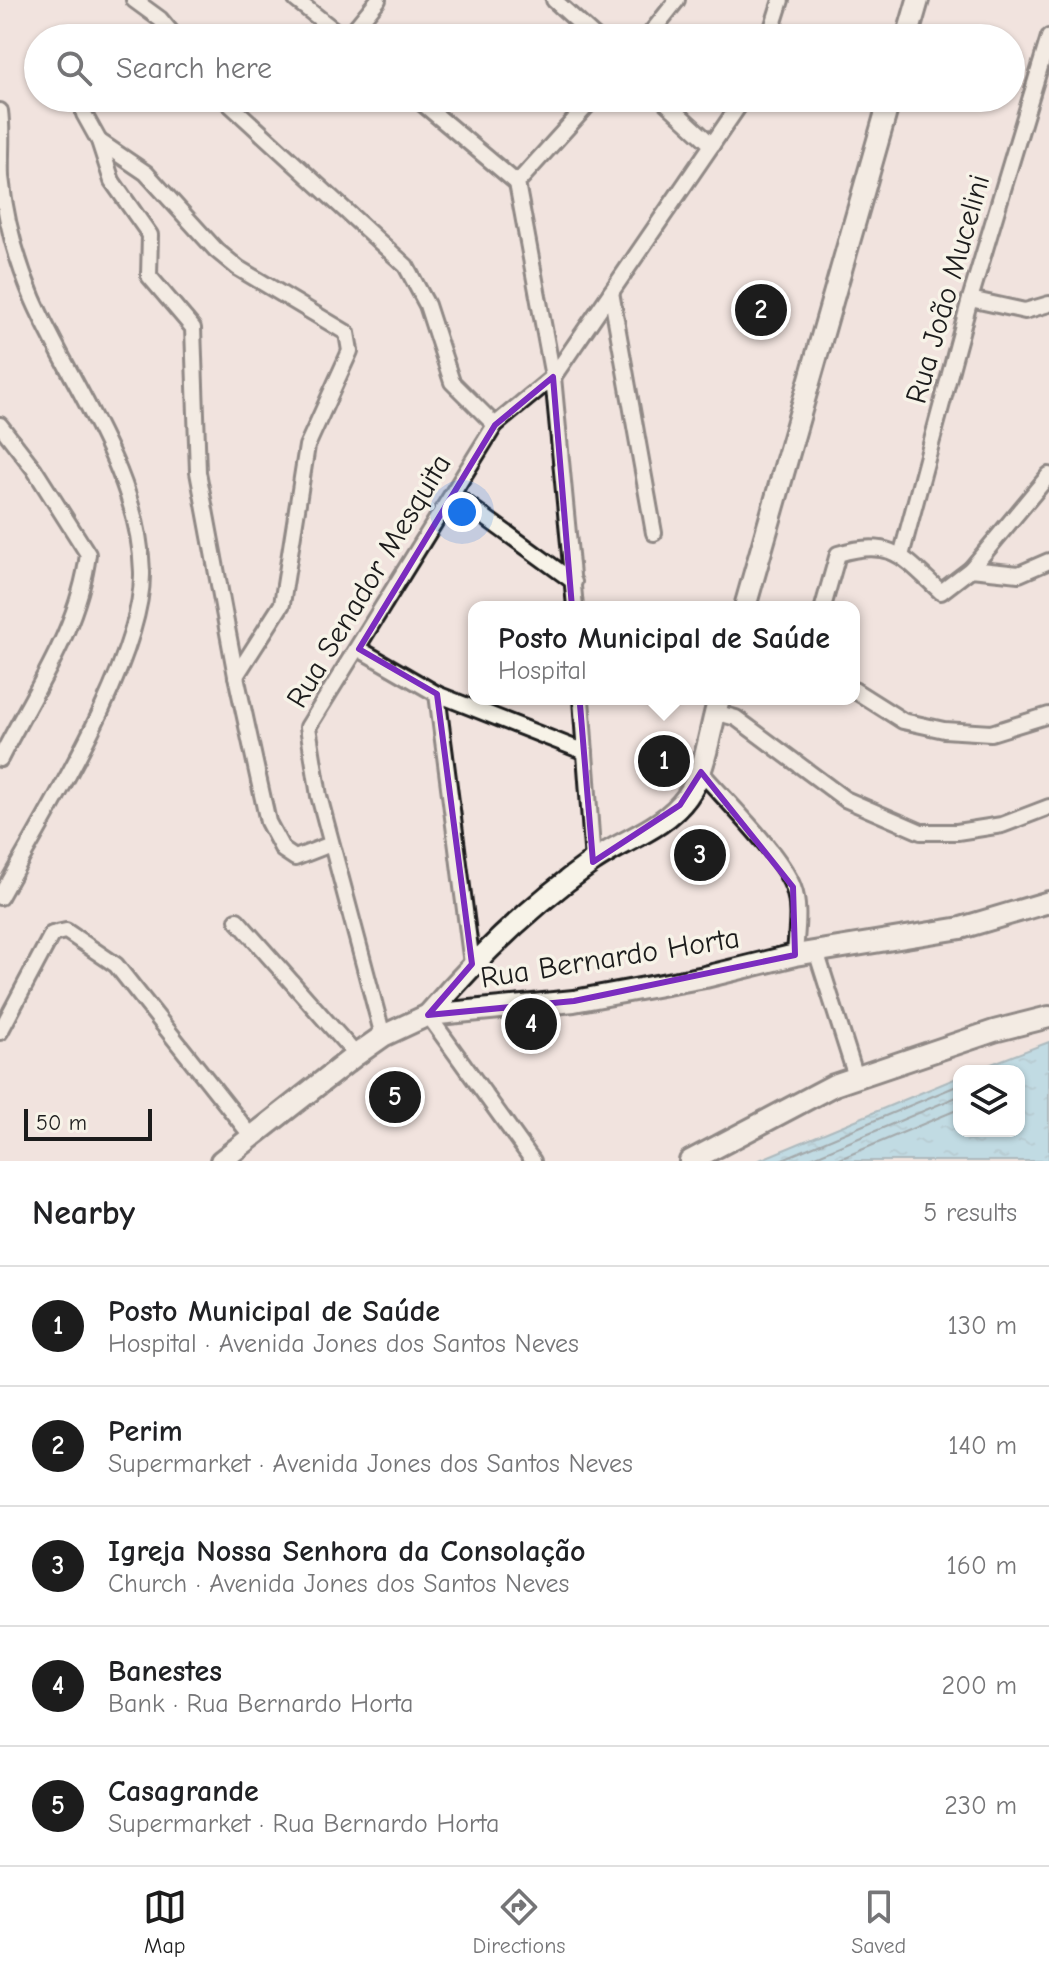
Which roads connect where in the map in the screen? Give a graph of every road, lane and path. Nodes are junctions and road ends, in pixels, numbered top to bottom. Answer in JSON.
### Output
{"nodes":[{"id":1,"x":134,"y":0,"type":"edge"},
{"id":2,"x":296,"y":0,"type":"edge"},
{"id":3,"x":378,"y":0,"type":"edge"},
{"id":4,"x":554,"y":0,"type":"edge"},
{"id":5,"x":781,"y":0,"type":"edge"},
{"id":6,"x":918,"y":0,"type":"edge"},
{"id":7,"x":676,"y":3,"type":"edge"},
{"id":8,"x":164,"y":24,"type":"edge"},
{"id":9,"x":327,"y":24,"type":"edge"},
{"id":10,"x":357,"y":24,"type":"edge"},
{"id":11,"x":581,"y":24,"type":"edge"},
{"id":12,"x":659,"y":24,"type":"edge"},
{"id":13,"x":773,"y":24,"type":"edge"},
{"id":14,"x":911,"y":24,"type":"edge"},
{"id":15,"x":1049,"y":37,"type":"edge"},
{"id":16,"x":0,"y":111,"type":"edge"},
{"id":17,"x":239,"y":112,"type":"edge"},
{"id":18,"x":433,"y":112,"type":"edge"},
{"id":19,"x":581,"y":112,"type":"edge"},
{"id":20,"x":676,"y":112,"type":"edge"},
{"id":21,"x":734,"y":112,"type":"edge"},
{"id":22,"x":886,"y":112,"type":"edge"},
{"id":23,"x":84,"y":114,"type":"dead end"},
{"id":24,"x":99,"y":141,"type":"junction"},
{"id":25,"x":712,"y":145,"type":"junction"},
{"id":26,"x":517,"y":183,"type":"junction"},
{"id":27,"x":611,"y":292,"type":"junction"},
{"id":28,"x":970,"y":299,"type":"junction"},
{"id":29,"x":1049,"y":304,"type":"edge"},
{"id":30,"x":553,"y":377,"type":"junction"},
{"id":31,"x":0,"y":425,"type":"edge"},
{"id":32,"x":495,"y":425,"type":"junction"},
{"id":33,"x":1049,"y":475,"type":"edge"},
{"id":34,"x":453,"y":494,"type":"junction"},
{"id":35,"x":654,"y":533,"type":"dead end"},
{"id":36,"x":901,"y":556,"type":"junction"},
{"id":37,"x":1049,"y":561,"type":"edge"},
{"id":38,"x":971,"y":569,"type":"junction"},
{"id":39,"x":574,"y":582,"type":"junction"},
{"id":40,"x":575,"y":601,"type":"edge"},
{"id":41,"x":747,"y":601,"type":"edge"},
{"id":42,"x":825,"y":601,"type":"edge"},
{"id":43,"x":359,"y":649,"type":"junction"},
{"id":44,"x":236,"y":676,"type":"junction"},
{"id":45,"x":437,"y":694,"type":"junction"},
{"id":46,"x":860,"y":694,"type":"edge"},
{"id":47,"x":581,"y":705,"type":"edge"},
{"id":48,"x":717,"y":705,"type":"edge"},
{"id":49,"x":1049,"y":715,"type":"edge"},
{"id":50,"x":585,"y":752,"type":"junction"},
{"id":51,"x":0,"y":759,"type":"edge"},
{"id":52,"x":701,"y":772,"type":"junction"},
{"id":53,"x":1049,"y":807,"type":"edge"},
{"id":54,"x":331,"y":844,"type":"junction"},
{"id":55,"x":593,"y":862,"type":"junction"},
{"id":56,"x":0,"y":897,"type":"edge"},
{"id":57,"x":1049,"y":902,"type":"edge"},
{"id":58,"x":237,"y":920,"type":"dead end"},
{"id":59,"x":816,"y":951,"type":"junction"},
{"id":60,"x":795,"y":955,"type":"junction"},
{"id":61,"x":472,"y":964,"type":"junction"},
{"id":62,"x":428,"y":1015,"type":"junction"},
{"id":63,"x":1049,"y":1017,"type":"edge"},
{"id":64,"x":0,"y":1032,"type":"edge"},
{"id":65,"x":383,"y":1036,"type":"junction"},
{"id":66,"x":356,"y":1055,"type":"junction"},
{"id":67,"x":856,"y":1077,"type":"junction"},
{"id":68,"x":253,"y":1138,"type":"junction"},
{"id":69,"x":221,"y":1161,"type":"edge"},
{"id":70,"x":533,"y":1161,"type":"edge"},
{"id":71,"x":690,"y":1161,"type":"edge"}],
"edges":[{"from":1,"to":8,"type":"street"},
{"from":2,"to":9,"type":"street"},
{"from":3,"to":10,"type":"street"},
{"from":4,"to":11,"type":"street"},
{"from":5,"to":13,"type":"street"},
{"from":6,"to":14,"type":"main road"},
{"from":7,"to":12,"type":"street"},
{"from":15,"to":28,"type":"street","name":"Rua João Mucelini"},
{"from":16,"to":56,"type":"street"},
{"from":17,"to":32,"type":"street"},
{"from":18,"to":26,"type":"street"},
{"from":19,"to":26,"type":"street"},
{"from":20,"to":25,"type":"street"},
{"from":21,"to":25,"type":"street","name":"Rua Senador Mesquita"},
{"from":22,"to":41,"type":"main road"},
{"from":23,"to":24,"type":"street"},
{"from":24,"to":44,"type":"street"},
{"from":24,"to":44,"type":"street"},
{"from":25,"to":27,"type":"street","name":"Rua Senador Mesquita"},
{"from":26,"to":30,"type":"street"},
{"from":27,"to":30,"type":"street","name":"Rua Senador Mesquita"},
{"from":27,"to":35,"type":"street"},
{"from":28,"to":29,"type":"street"},
{"from":28,"to":36,"type":"street","name":"Rua João Mucelini"},
{"from":30,"to":32,"type":"street","name":"Rua Senador Mesquita"},
{"from":30,"to":39,"type":"street"},
{"from":31,"to":51,"type":"street"},
{"from":32,"to":34,"type":"street","name":"Rua Senador Mesquita"},
{"from":33,"to":38,"type":"street"},
{"from":34,"to":39,"type":"street"},
{"from":34,"to":43,"type":"street","name":"Rua Senador Mesquita"},
{"from":36,"to":38,"type":"street"},
{"from":36,"to":42,"type":"street"},
{"from":37,"to":38,"type":"street"},
{"from":39,"to":40,"type":"street"},
{"from":43,"to":45,"type":"street"},
{"from":43,"to":54,"type":"street","name":"Rua Senador Mesquita"},
{"from":44,"to":54,"type":"street"},
{"from":45,"to":50,"type":"street"},
{"from":45,"to":61,"type":"street"},
{"from":46,"to":49,"type":"street"},
{"from":47,"to":50,"type":"street"},
{"from":48,"to":52,"type":"main road"},
{"from":48,"to":53,"type":"street"},
{"from":50,"to":55,"type":"street"},
{"from":52,"to":55,"type":"main road"},
{"from":52,"to":60,"type":"street"},
{"from":54,"to":65,"type":"street","name":"Rua Senador Mesquita"},
{"from":55,"to":61,"type":"main road"},
{"from":57,"to":59,"type":"main road","name":"Rua Bernardo Horta"},
{"from":58,"to":66,"type":"street"},
{"from":59,"to":60,"type":"main road","name":"Rua Bernardo Horta"},
{"from":59,"to":67,"type":"street"},
{"from":60,"to":62,"type":"main road","name":"Rua Bernardo Horta"},
{"from":61,"to":62,"type":"main road"},
{"from":62,"to":65,"type":"main road","name":"Rua Bernardo Horta"},
{"from":62,"to":70,"type":"street"},
{"from":63,"to":67,"type":"main road"},
{"from":64,"to":68,"type":"street"},
{"from":65,"to":66,"type":"main road","name":"Rua Bernardo Horta"},
{"from":66,"to":68,"type":"main road","name":"Rua Bernardo Horta"},
{"from":67,"to":71,"type":"main road"},
{"from":68,"to":69,"type":"main road","name":"Rua Bernardo Horta"}]}
